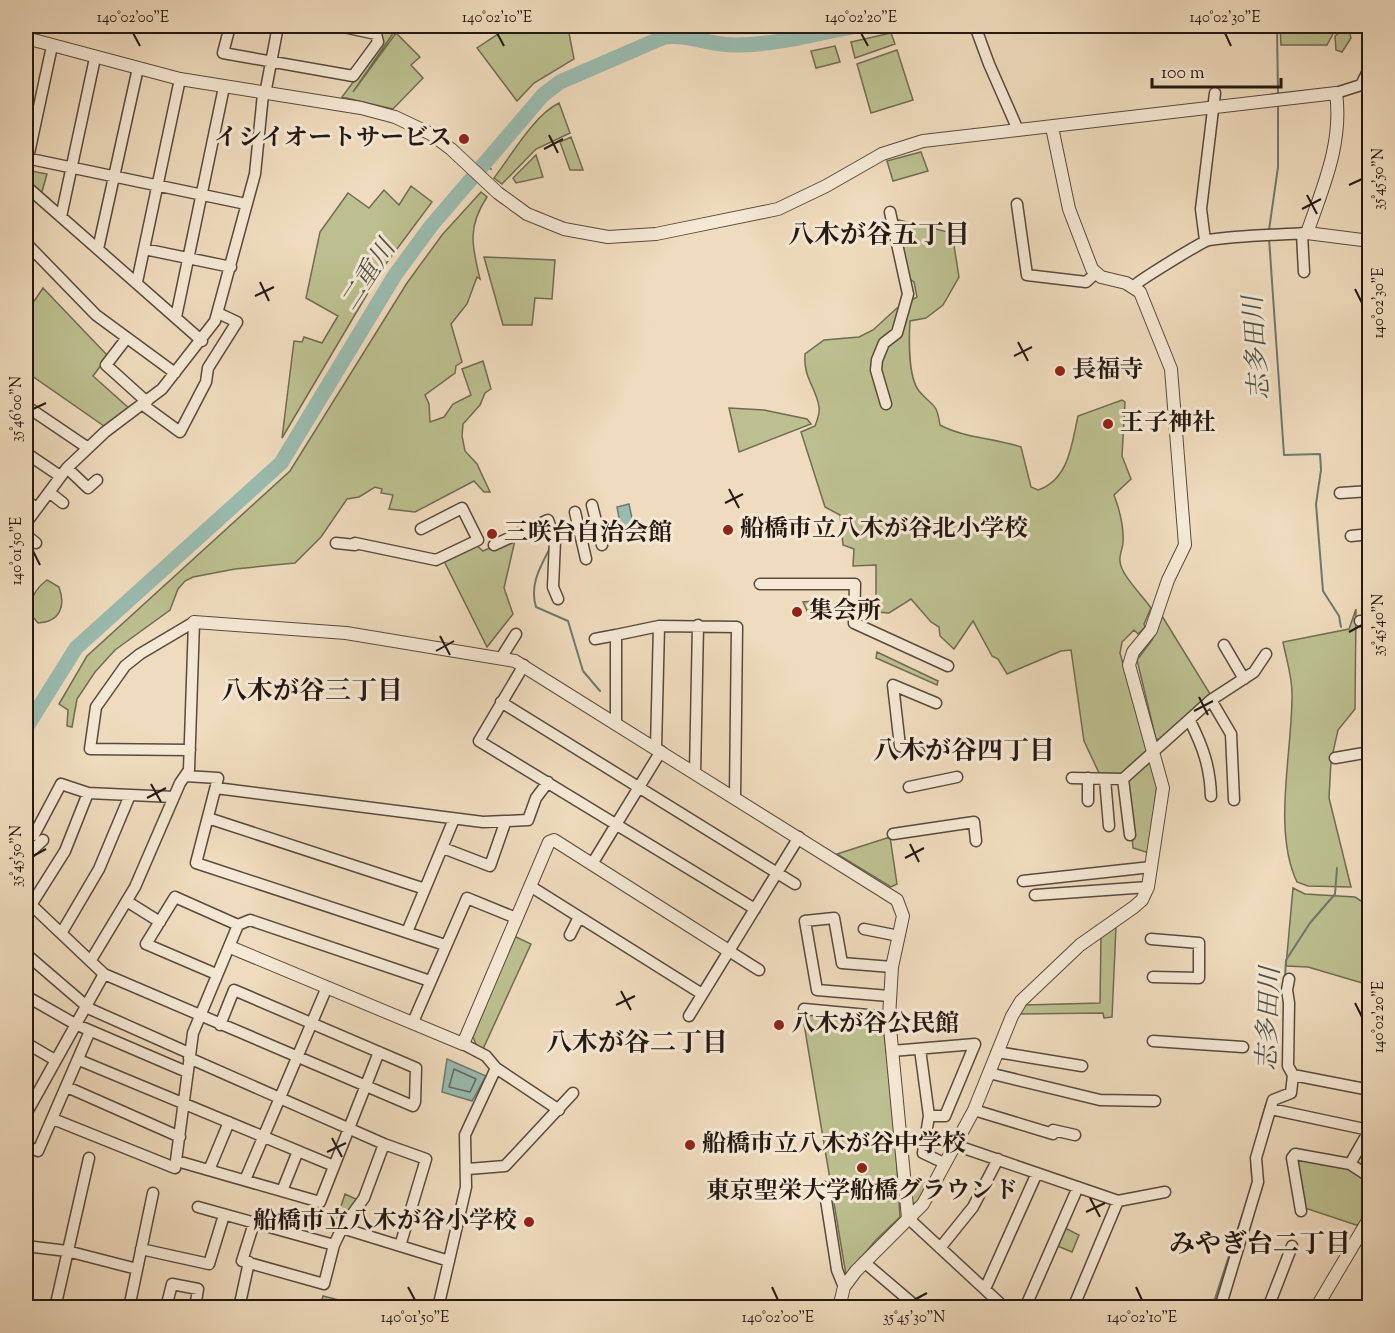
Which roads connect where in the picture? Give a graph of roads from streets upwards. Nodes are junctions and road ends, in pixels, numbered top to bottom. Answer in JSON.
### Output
{"nodes":[{"id":1,"x":230,"y":26,"type":"edge"},
{"id":2,"x":278,"y":26,"type":"edge"},
{"id":3,"x":339,"y":26,"type":"edge"},
{"id":4,"x":975,"y":26,"type":"edge"},
{"id":5,"x":27,"y":42,"type":"edge"},
{"id":6,"x":52,"y":46,"type":"junction"},
{"id":7,"x":94,"y":58,"type":"junction"},
{"id":8,"x":270,"y":62,"type":"junction"},
{"id":9,"x":1370,"y":67,"type":"edge"},
{"id":10,"x":138,"y":68,"type":"junction"},
{"id":11,"x":180,"y":79,"type":"junction"},
{"id":12,"x":224,"y":87,"type":"junction"},
{"id":13,"x":1215,"y":93,"type":"dead end"},
{"id":14,"x":1336,"y":93,"type":"junction"},
{"id":15,"x":264,"y":94,"type":"junction"},
{"id":16,"x":1213,"y":108,"type":"junction"},
{"id":17,"x":1053,"y":129,"type":"junction"},
{"id":18,"x":1018,"y":130,"type":"junction"},
{"id":19,"x":27,"y":158,"type":"edge"},
{"id":20,"x":71,"y":167,"type":"junction"},
{"id":21,"x":114,"y":176,"type":"junction"},
{"id":22,"x":157,"y":185,"type":"junction"},
{"id":23,"x":26,"y":186,"type":"edge"},
{"id":24,"x":202,"y":195,"type":"junction"},
{"id":25,"x":246,"y":204,"type":"junction"},
{"id":26,"x":1017,"y":204,"type":"dead end"},
{"id":27,"x":890,"y":212,"type":"dead end"},
{"id":28,"x":61,"y":217,"type":"junction"},
{"id":29,"x":1304,"y":233,"type":"junction"},
{"id":30,"x":1205,"y":240,"type":"junction"},
{"id":31,"x":1370,"y":242,"type":"edge"},
{"id":32,"x":26,"y":243,"type":"edge"},
{"id":33,"x":98,"y":249,"type":"junction"},
{"id":34,"x":144,"y":249,"type":"junction"},
{"id":35,"x":187,"y":258,"type":"junction"},
{"id":36,"x":231,"y":267,"type":"junction"},
{"id":37,"x":1304,"y":272,"type":"dead end"},
{"id":38,"x":26,"y":273,"type":"edge"},
{"id":39,"x":1095,"y":274,"type":"junction"},
{"id":40,"x":26,"y":277,"type":"edge"},
{"id":41,"x":137,"y":282,"type":"junction"},
{"id":42,"x":1134,"y":286,"type":"junction"},
{"id":43,"x":218,"y":313,"type":"junction"},
{"id":44,"x":176,"y":317,"type":"junction"},
{"id":45,"x":126,"y":339,"type":"junction"},
{"id":46,"x":202,"y":341,"type":"junction"},
{"id":47,"x":175,"y":373,"type":"junction"},
{"id":48,"x":145,"y":403,"type":"junction"},
{"id":49,"x":886,"y":404,"type":"dead end"},
{"id":50,"x":26,"y":406,"type":"edge"},
{"id":51,"x":88,"y":448,"type":"junction"},
{"id":52,"x":26,"y":453,"type":"edge"},
{"id":53,"x":64,"y":472,"type":"junction"},
{"id":54,"x":97,"y":480,"type":"dead end"},
{"id":55,"x":1370,"y":491,"type":"edge"},
{"id":56,"x":48,"y":492,"type":"junction"},
{"id":57,"x":1340,"y":493,"type":"dead end"},
{"id":58,"x":26,"y":500,"type":"edge"},
{"id":59,"x":63,"y":503,"type":"dead end"},
{"id":60,"x":592,"y":505,"type":"dead end"},
{"id":61,"x":36,"y":508,"type":"junction"},
{"id":62,"x":575,"y":512,"type":"dead end"},
{"id":63,"x":26,"y":523,"type":"edge"},
{"id":64,"x":420,"y":530,"type":"dead end"},
{"id":65,"x":1370,"y":534,"type":"edge"},
{"id":66,"x":26,"y":536,"type":"edge"},
{"id":67,"x":1351,"y":536,"type":"dead end"},
{"id":68,"x":36,"y":543,"type":"dead end"},
{"id":69,"x":336,"y":543,"type":"dead end"},
{"id":70,"x":494,"y":545,"type":"dead end"},
{"id":71,"x":602,"y":545,"type":"dead end"},
{"id":72,"x":586,"y":560,"type":"dead end"},
{"id":73,"x":760,"y":584,"type":"dead end"},
{"id":74,"x":558,"y":599,"type":"dead end"},
{"id":75,"x":194,"y":622,"type":"junction"},
{"id":76,"x":698,"y":625,"type":"junction"},
{"id":77,"x":660,"y":626,"type":"junction"},
{"id":78,"x":516,"y":634,"type":"dead end"},
{"id":79,"x":616,"y":635,"type":"junction"},
{"id":80,"x":595,"y":639,"type":"dead end"},
{"id":81,"x":1224,"y":645,"type":"dead end"},
{"id":82,"x":1266,"y":654,"type":"dead end"},
{"id":83,"x":501,"y":658,"type":"junction"},
{"id":84,"x":524,"y":665,"type":"junction"},
{"id":85,"x":948,"y":666,"type":"dead end"},
{"id":86,"x":1245,"y":679,"type":"junction"},
{"id":87,"x":1211,"y":700,"type":"junction"},
{"id":88,"x":501,"y":702,"type":"junction"},
{"id":89,"x":936,"y":703,"type":"dead end"},
{"id":90,"x":1190,"y":722,"type":"junction"},
{"id":91,"x":616,"y":723,"type":"junction"},
{"id":92,"x":658,"y":749,"type":"junction"},
{"id":93,"x":190,"y":750,"type":"junction"},
{"id":94,"x":919,"y":752,"type":"dead end"},
{"id":95,"x":1154,"y":752,"type":"junction"},
{"id":96,"x":1370,"y":752,"type":"edge"},
{"id":97,"x":1335,"y":758,"type":"dead end"},
{"id":98,"x":696,"y":773,"type":"junction"},
{"id":99,"x":184,"y":777,"type":"junction"},
{"id":100,"x":957,"y":777,"type":"dead end"},
{"id":101,"x":1072,"y":778,"type":"dead end"},
{"id":102,"x":1088,"y":778,"type":"junction"},
{"id":103,"x":1105,"y":779,"type":"junction"},
{"id":104,"x":1123,"y":779,"type":"junction"},
{"id":105,"x":548,"y":782,"type":"junction"},
{"id":106,"x":909,"y":787,"type":"dead end"},
{"id":107,"x":216,"y":788,"type":"junction"},
{"id":108,"x":639,"y":788,"type":"junction"},
{"id":109,"x":88,"y":793,"type":"junction"},
{"id":110,"x":130,"y":795,"type":"junction"},
{"id":111,"x":1211,"y":796,"type":"dead end"},
{"id":112,"x":174,"y":797,"type":"junction"},
{"id":113,"x":735,"y":797,"type":"junction"},
{"id":114,"x":1234,"y":800,"type":"dead end"},
{"id":115,"x":1088,"y":801,"type":"dead end"},
{"id":116,"x":208,"y":818,"type":"junction"},
{"id":117,"x":454,"y":819,"type":"junction"},
{"id":118,"x":505,"y":823,"type":"junction"},
{"id":119,"x":617,"y":824,"type":"junction"},
{"id":120,"x":1109,"y":826,"type":"dead end"},
{"id":121,"x":893,"y":834,"type":"dead end"},
{"id":122,"x":1130,"y":835,"type":"dead end"},
{"id":123,"x":799,"y":837,"type":"junction"},
{"id":124,"x":976,"y":841,"type":"dead end"},
{"id":125,"x":442,"y":848,"type":"junction"},
{"id":126,"x":26,"y":856,"type":"edge"},
{"id":127,"x":592,"y":864,"type":"junction"},
{"id":128,"x":1151,"y":867,"type":"junction"},
{"id":129,"x":777,"y":873,"type":"junction"},
{"id":130,"x":1023,"y":881,"type":"dead end"},
{"id":131,"x":795,"y":884,"type":"dead end"},
{"id":132,"x":530,"y":886,"type":"junction"},
{"id":133,"x":1148,"y":887,"type":"junction"},
{"id":134,"x":425,"y":889,"type":"junction"},
{"id":135,"x":1035,"y":895,"type":"dead end"},
{"id":136,"x":128,"y":902,"type":"junction"},
{"id":137,"x":28,"y":903,"type":"edge"},
{"id":138,"x":755,"y":909,"type":"junction"},
{"id":139,"x":579,"y":917,"type":"junction"},
{"id":140,"x":516,"y":918,"type":"junction"},
{"id":141,"x":160,"y":922,"type":"junction"},
{"id":142,"x":238,"y":925,"type":"junction"},
{"id":143,"x":864,"y":929,"type":"dead end"},
{"id":144,"x":62,"y":932,"type":"junction"},
{"id":145,"x":407,"y":932,"type":"junction"},
{"id":146,"x":570,"y":935,"type":"dead end"},
{"id":147,"x":899,"y":936,"type":"junction"},
{"id":148,"x":1151,"y":939,"type":"dead end"},
{"id":149,"x":445,"y":945,"type":"junction"},
{"id":150,"x":230,"y":947,"type":"junction"},
{"id":151,"x":729,"y":951,"type":"junction"},
{"id":152,"x":26,"y":954,"type":"edge"},
{"id":153,"x":91,"y":960,"type":"junction"},
{"id":154,"x":892,"y":967,"type":"junction"},
{"id":155,"x":759,"y":970,"type":"dead end"},
{"id":156,"x":104,"y":974,"type":"junction"},
{"id":157,"x":216,"y":974,"type":"junction"},
{"id":158,"x":1153,"y":977,"type":"dead end"},
{"id":159,"x":1289,"y":979,"type":"dead end"},
{"id":160,"x":430,"y":981,"type":"junction"},
{"id":161,"x":327,"y":987,"type":"junction"},
{"id":162,"x":702,"y":994,"type":"junction"},
{"id":163,"x":26,"y":996,"type":"edge"},
{"id":164,"x":889,"y":996,"type":"junction"},
{"id":165,"x":85,"y":1004,"type":"junction"},
{"id":166,"x":804,"y":1009,"type":"dead end"},
{"id":167,"x":198,"y":1016,"type":"junction"},
{"id":168,"x":689,"y":1016,"type":"dead end"},
{"id":169,"x":889,"y":1017,"type":"junction"},
{"id":170,"x":412,"y":1022,"type":"junction"},
{"id":171,"x":312,"y":1023,"type":"junction"},
{"id":172,"x":75,"y":1024,"type":"junction"},
{"id":173,"x":220,"y":1025,"type":"junction"},
{"id":174,"x":90,"y":1031,"type":"junction"},
{"id":175,"x":1153,"y":1041,"type":"dead end"},
{"id":176,"x":26,"y":1043,"type":"edge"},
{"id":177,"x":464,"y":1044,"type":"junction"},
{"id":178,"x":1243,"y":1047,"type":"dead end"},
{"id":179,"x":920,"y":1049,"type":"junction"},
{"id":180,"x":379,"y":1052,"type":"junction"},
{"id":181,"x":892,"y":1052,"type":"junction"},
{"id":182,"x":997,"y":1052,"type":"junction"},
{"id":183,"x":189,"y":1055,"type":"junction"},
{"id":184,"x":297,"y":1058,"type":"junction"},
{"id":185,"x":55,"y":1060,"type":"junction"},
{"id":186,"x":79,"y":1060,"type":"junction"},
{"id":187,"x":1082,"y":1066,"type":"dead end"},
{"id":188,"x":496,"y":1068,"type":"junction"},
{"id":189,"x":187,"y":1072,"type":"junction"},
{"id":190,"x":989,"y":1073,"type":"junction"},
{"id":191,"x":1293,"y":1075,"type":"junction"},
{"id":192,"x":365,"y":1086,"type":"junction"},
{"id":193,"x":67,"y":1087,"type":"junction"},
{"id":194,"x":26,"y":1090,"type":"edge"},
{"id":195,"x":1370,"y":1090,"type":"edge"},
{"id":196,"x":573,"y":1093,"type":"dead end"},
{"id":197,"x":36,"y":1096,"type":"junction"},
{"id":198,"x":281,"y":1097,"type":"junction"},
{"id":199,"x":1155,"y":1101,"type":"dead end"},
{"id":200,"x":183,"y":1104,"type":"junction"},
{"id":201,"x":1271,"y":1109,"type":"junction"},
{"id":202,"x":559,"y":1110,"type":"junction"},
{"id":203,"x":974,"y":1110,"type":"junction"},
{"id":204,"x":26,"y":1114,"type":"edge"},
{"id":205,"x":929,"y":1116,"type":"junction"},
{"id":206,"x":52,"y":1119,"type":"junction"},
{"id":207,"x":229,"y":1122,"type":"junction"},
{"id":208,"x":349,"y":1127,"type":"junction"},
{"id":209,"x":1369,"y":1129,"type":"edge"},
{"id":210,"x":1075,"y":1135,"type":"dead end"},
{"id":211,"x":180,"y":1137,"type":"junction"},
{"id":212,"x":264,"y":1137,"type":"junction"},
{"id":213,"x":384,"y":1144,"type":"junction"},
{"id":214,"x":955,"y":1145,"type":"junction"},
{"id":215,"x":26,"y":1146,"type":"edge"},
{"id":216,"x":297,"y":1151,"type":"junction"},
{"id":217,"x":89,"y":1158,"type":"dead end"},
{"id":218,"x":998,"y":1159,"type":"junction"},
{"id":219,"x":177,"y":1161,"type":"junction"},
{"id":220,"x":944,"y":1163,"type":"junction"},
{"id":221,"x":1350,"y":1164,"type":"junction"},
{"id":222,"x":334,"y":1166,"type":"junction"},
{"id":223,"x":468,"y":1169,"type":"junction"},
{"id":224,"x":209,"y":1170,"type":"junction"},
{"id":225,"x":1037,"y":1173,"type":"junction"},
{"id":226,"x":1370,"y":1177,"type":"edge"},
{"id":227,"x":245,"y":1180,"type":"junction"},
{"id":228,"x":824,"y":1187,"type":"dead end"},
{"id":229,"x":1078,"y":1187,"type":"junction"},
{"id":230,"x":282,"y":1191,"type":"junction"},
{"id":231,"x":1165,"y":1192,"type":"dead end"},
{"id":232,"x":153,"y":1193,"type":"dead end"},
{"id":233,"x":1118,"y":1201,"type":"junction"},
{"id":234,"x":198,"y":1207,"type":"dead end"},
{"id":235,"x":1301,"y":1210,"type":"dead end"},
{"id":236,"x":224,"y":1215,"type":"junction"},
{"id":237,"x":908,"y":1218,"type":"junction"},
{"id":238,"x":1370,"y":1218,"type":"edge"},
{"id":239,"x":254,"y":1223,"type":"junction"},
{"id":240,"x":342,"y":1228,"type":"junction"},
{"id":241,"x":334,"y":1245,"type":"junction"},
{"id":242,"x":26,"y":1246,"type":"edge"},
{"id":243,"x":400,"y":1246,"type":"junction"},
{"id":244,"x":1292,"y":1246,"type":"dead end"},
{"id":245,"x":940,"y":1248,"type":"junction"},
{"id":246,"x":141,"y":1249,"type":"junction"},
{"id":247,"x":67,"y":1251,"type":"junction"},
{"id":248,"x":448,"y":1261,"type":"junction"},
{"id":249,"x":249,"y":1262,"type":"junction"},
{"id":250,"x":864,"y":1262,"type":"junction"},
{"id":251,"x":137,"y":1269,"type":"junction"},
{"id":252,"x":844,"y":1287,"type":"junction"},
{"id":253,"x":985,"y":1289,"type":"junction"},
{"id":254,"x":55,"y":1308,"type":"edge"},
{"id":255,"x":129,"y":1308,"type":"edge"},
{"id":256,"x":166,"y":1308,"type":"edge"},
{"id":257,"x":195,"y":1308,"type":"edge"},
{"id":258,"x":239,"y":1308,"type":"edge"},
{"id":259,"x":438,"y":1308,"type":"edge"},
{"id":260,"x":839,"y":1308,"type":"edge"},
{"id":261,"x":918,"y":1308,"type":"edge"},
{"id":262,"x":1005,"y":1308,"type":"edge"},
{"id":263,"x":1025,"y":1308,"type":"edge"},
{"id":264,"x":1073,"y":1308,"type":"edge"},
{"id":265,"x":1220,"y":1308,"type":"edge"},
{"id":266,"x":1268,"y":1308,"type":"edge"},
{"id":267,"x":1316,"y":1308,"type":"edge"}],
"edges":[{"from":1,"to":8,"type":"street"},
{"from":2,"to":8,"type":"street"},
{"from":3,"to":8,"type":"street"},
{"from":4,"to":18,"type":"street"},
{"from":5,"to":6,"type":"street"},
{"from":6,"to":7,"type":"street"},
{"from":6,"to":19,"type":"street"},
{"from":7,"to":10,"type":"street"},
{"from":7,"to":20,"type":"street"},
{"from":8,"to":15,"type":"street"},
{"from":9,"to":14,"type":"street"},
{"from":10,"to":11,"type":"street"},
{"from":10,"to":21,"type":"street"},
{"from":11,"to":12,"type":"street"},
{"from":11,"to":22,"type":"street"},
{"from":12,"to":15,"type":"street"},
{"from":12,"to":24,"type":"street"},
{"from":13,"to":16,"type":"street"},
{"from":14,"to":16,"type":"street"},
{"from":14,"to":29,"type":"street"},
{"from":15,"to":18,"type":"street"},
{"from":15,"to":25,"type":"street"},
{"from":16,"to":17,"type":"street"},
{"from":16,"to":30,"type":"street"},
{"from":17,"to":18,"type":"street"},
{"from":17,"to":39,"type":"street"},
{"from":19,"to":20,"type":"street"},
{"from":20,"to":21,"type":"street"},
{"from":20,"to":28,"type":"street"},
{"from":21,"to":22,"type":"street"},
{"from":21,"to":33,"type":"street"},
{"from":22,"to":24,"type":"street"},
{"from":22,"to":34,"type":"street"},
{"from":23,"to":28,"type":"street"},
{"from":24,"to":25,"type":"street"},
{"from":24,"to":35,"type":"street"},
{"from":25,"to":36,"type":"street"},
{"from":26,"to":39,"type":"street"},
{"from":27,"to":49,"type":"street"},
{"from":28,"to":33,"type":"street"},
{"from":29,"to":30,"type":"street"},
{"from":29,"to":31,"type":"street"},
{"from":29,"to":37,"type":"street"},
{"from":30,"to":42,"type":"street"},
{"from":32,"to":45,"type":"street"},
{"from":33,"to":41,"type":"street"},
{"from":34,"to":35,"type":"street"},
{"from":34,"to":41,"type":"street"},
{"from":35,"to":36,"type":"street"},
{"from":35,"to":44,"type":"street"},
{"from":36,"to":43,"type":"street"},
{"from":38,"to":40,"type":"street"},
{"from":39,"to":42,"type":"street"},
{"from":41,"to":44,"type":"street"},
{"from":42,"to":95,"type":"street"},
{"from":43,"to":46,"type":"street"},
{"from":43,"to":48,"type":"street"},
{"from":44,"to":46,"type":"street"},
{"from":45,"to":47,"type":"street"},
{"from":45,"to":48,"type":"street"},
{"from":46,"to":47,"type":"street"},
{"from":47,"to":48,"type":"street"},
{"from":48,"to":51,"type":"street"},
{"from":50,"to":51,"type":"street"},
{"from":51,"to":53,"type":"street"},
{"from":52,"to":53,"type":"street"},
{"from":53,"to":54,"type":"street"},
{"from":53,"to":56,"type":"street"},
{"from":55,"to":57,"type":"street"},
{"from":56,"to":59,"type":"street"},
{"from":56,"to":61,"type":"street"},
{"from":58,"to":61,"type":"street"},
{"from":60,"to":71,"type":"street"},
{"from":61,"to":63,"type":"street"},
{"from":62,"to":72,"type":"street"},
{"from":64,"to":69,"type":"street"},
{"from":65,"to":67,"type":"street"},
{"from":66,"to":68,"type":"street"},
{"from":70,"to":74,"type":"street"},
{"from":73,"to":85,"type":"street"},
{"from":75,"to":83,"type":"street"},
{"from":75,"to":93,"type":"street"},
{"from":75,"to":93,"type":"street"},
{"from":76,"to":77,"type":"street"},
{"from":76,"to":98,"type":"street"},
{"from":76,"to":113,"type":"street"},
{"from":77,"to":79,"type":"street"},
{"from":77,"to":92,"type":"street"},
{"from":78,"to":83,"type":"street"},
{"from":79,"to":80,"type":"street"},
{"from":79,"to":91,"type":"street"},
{"from":81,"to":86,"type":"street"},
{"from":82,"to":86,"type":"street"},
{"from":83,"to":84,"type":"street"},
{"from":84,"to":88,"type":"street"},
{"from":84,"to":91,"type":"street"},
{"from":86,"to":87,"type":"street"},
{"from":87,"to":90,"type":"street"},
{"from":87,"to":114,"type":"street"},
{"from":88,"to":105,"type":"street"},
{"from":88,"to":108,"type":"street"},
{"from":89,"to":94,"type":"street"},
{"from":90,"to":95,"type":"street"},
{"from":90,"to":111,"type":"street"},
{"from":91,"to":92,"type":"street"},
{"from":92,"to":98,"type":"street"},
{"from":92,"to":108,"type":"street"},
{"from":93,"to":99,"type":"street"},
{"from":95,"to":104,"type":"street"},
{"from":95,"to":128,"type":"street"},
{"from":96,"to":97,"type":"street"},
{"from":98,"to":113,"type":"street"},
{"from":99,"to":107,"type":"street"},
{"from":99,"to":112,"type":"street"},
{"from":100,"to":106,"type":"street"},
{"from":101,"to":102,"type":"street"},
{"from":102,"to":103,"type":"street"},
{"from":102,"to":115,"type":"street"},
{"from":103,"to":104,"type":"street"},
{"from":103,"to":120,"type":"street"},
{"from":104,"to":122,"type":"street"},
{"from":105,"to":118,"type":"street"},
{"from":105,"to":119,"type":"street"},
{"from":107,"to":116,"type":"street"},
{"from":107,"to":117,"type":"street"},
{"from":108,"to":119,"type":"street"},
{"from":108,"to":129,"type":"street"},
{"from":109,"to":110,"type":"street"},
{"from":109,"to":126,"type":"street"},
{"from":109,"to":137,"type":"street"},
{"from":110,"to":112,"type":"street"},
{"from":110,"to":144,"type":"street"},
{"from":112,"to":136,"type":"street"},
{"from":113,"to":123,"type":"street"},
{"from":116,"to":134,"type":"street"},
{"from":116,"to":145,"type":"street"},
{"from":117,"to":118,"type":"street"},
{"from":117,"to":125,"type":"street"},
{"from":118,"to":125,"type":"street"},
{"from":119,"to":127,"type":"street"},
{"from":119,"to":138,"type":"street"},
{"from":121,"to":124,"type":"street"},
{"from":123,"to":129,"type":"street"},
{"from":123,"to":147,"type":"street"},
{"from":125,"to":134,"type":"street"},
{"from":127,"to":132,"type":"street"},
{"from":127,"to":151,"type":"street"},
{"from":128,"to":130,"type":"street"},
{"from":128,"to":133,"type":"street"},
{"from":129,"to":131,"type":"street"},
{"from":129,"to":138,"type":"street"},
{"from":132,"to":139,"type":"street"},
{"from":132,"to":140,"type":"street"},
{"from":133,"to":135,"type":"street"},
{"from":133,"to":182,"type":"street"},
{"from":134,"to":145,"type":"street"},
{"from":136,"to":141,"type":"street"},
{"from":136,"to":153,"type":"street"},
{"from":137,"to":144,"type":"street"},
{"from":138,"to":151,"type":"street"},
{"from":139,"to":146,"type":"street"},
{"from":139,"to":162,"type":"street"},
{"from":140,"to":149,"type":"street"},
{"from":140,"to":177,"type":"street"},
{"from":141,"to":142,"type":"street"},
{"from":141,"to":157,"type":"street"},
{"from":142,"to":150,"type":"street"},
{"from":142,"to":160,"type":"street"},
{"from":143,"to":147,"type":"street"},
{"from":144,"to":153,"type":"street"},
{"from":145,"to":149,"type":"street"},
{"from":147,"to":154,"type":"street"},
{"from":148,"to":158,"type":"street"},
{"from":149,"to":160,"type":"street"},
{"from":150,"to":157,"type":"street"},
{"from":150,"to":161,"type":"street"},
{"from":151,"to":155,"type":"street"},
{"from":151,"to":162,"type":"street"},
{"from":152,"to":165,"type":"street"},
{"from":153,"to":156,"type":"street"},
{"from":154,"to":164,"type":"street"},
{"from":154,"to":164,"type":"street"},
{"from":156,"to":165,"type":"street"},
{"from":156,"to":167,"type":"street"},
{"from":157,"to":167,"type":"street"},
{"from":159,"to":191,"type":"street"},
{"from":160,"to":170,"type":"street"},
{"from":161,"to":170,"type":"street"},
{"from":161,"to":171,"type":"street"},
{"from":162,"to":168,"type":"street"},
{"from":163,"to":172,"type":"street"},
{"from":164,"to":169,"type":"street"},
{"from":165,"to":172,"type":"street"},
{"from":165,"to":183,"type":"street"},
{"from":166,"to":169,"type":"street"},
{"from":167,"to":173,"type":"street"},
{"from":167,"to":183,"type":"street"},
{"from":169,"to":181,"type":"street"},
{"from":170,"to":177,"type":"street"},
{"from":171,"to":173,"type":"street"},
{"from":171,"to":180,"type":"street"},
{"from":171,"to":184,"type":"street"},
{"from":172,"to":174,"type":"street"},
{"from":172,"to":185,"type":"street"},
{"from":173,"to":184,"type":"street"},
{"from":174,"to":186,"type":"street"},
{"from":174,"to":189,"type":"street"},
{"from":175,"to":178,"type":"street"},
{"from":176,"to":185,"type":"street"},
{"from":177,"to":188,"type":"street"},
{"from":179,"to":181,"type":"street"},
{"from":179,"to":205,"type":"street"},
{"from":179,"to":205,"type":"street"},
{"from":180,"to":192,"type":"street"},
{"from":180,"to":192,"type":"street"},
{"from":181,"to":237,"type":"street"},
{"from":182,"to":187,"type":"street"},
{"from":182,"to":190,"type":"street"},
{"from":183,"to":189,"type":"street"},
{"from":183,"to":198,"type":"street"},
{"from":184,"to":192,"type":"street"},
{"from":184,"to":198,"type":"street"},
{"from":185,"to":197,"type":"street"},
{"from":186,"to":193,"type":"street"},
{"from":186,"to":200,"type":"street"},
{"from":188,"to":202,"type":"street"},
{"from":188,"to":223,"type":"street"},
{"from":189,"to":200,"type":"street"},
{"from":190,"to":199,"type":"street"},
{"from":190,"to":203,"type":"street"},
{"from":191,"to":195,"type":"street"},
{"from":191,"to":201,"type":"street"},
{"from":192,"to":208,"type":"street"},
{"from":193,"to":206,"type":"street"},
{"from":193,"to":211,"type":"street"},
{"from":194,"to":197,"type":"street"},
{"from":196,"to":202,"type":"street"},
{"from":197,"to":204,"type":"street"},
{"from":198,"to":208,"type":"street"},
{"from":198,"to":212,"type":"street"},
{"from":200,"to":207,"type":"street"},
{"from":200,"to":211,"type":"street"},
{"from":201,"to":209,"type":"street"},
{"from":201,"to":265,"type":"street"},
{"from":202,"to":223,"type":"street"},
{"from":203,"to":210,"type":"street"},
{"from":203,"to":214,"type":"street"},
{"from":205,"to":220,"type":"street"},
{"from":206,"to":215,"type":"street"},
{"from":206,"to":219,"type":"street"},
{"from":207,"to":212,"type":"street"},
{"from":207,"to":224,"type":"street"},
{"from":208,"to":213,"type":"street"},
{"from":208,"to":222,"type":"street"},
{"from":209,"to":221,"type":"street"},
{"from":211,"to":219,"type":"street"},
{"from":212,"to":216,"type":"street"},
{"from":212,"to":227,"type":"street"},
{"from":213,"to":240,"type":"street"},
{"from":213,"to":243,"type":"street"},
{"from":214,"to":218,"type":"street"},
{"from":214,"to":220,"type":"street"},
{"from":216,"to":222,"type":"street"},
{"from":216,"to":230,"type":"street"},
{"from":217,"to":247,"type":"street"},
{"from":218,"to":225,"type":"street"},
{"from":218,"to":245,"type":"street"},
{"from":219,"to":224,"type":"street"},
{"from":220,"to":237,"type":"street"},
{"from":221,"to":226,"type":"street"},
{"from":221,"to":235,"type":"street"},
{"from":222,"to":230,"type":"street"},
{"from":223,"to":248,"type":"street"},
{"from":224,"to":227,"type":"street"},
{"from":225,"to":229,"type":"street"},
{"from":225,"to":253,"type":"street"},
{"from":227,"to":230,"type":"street"},
{"from":228,"to":252,"type":"street"},
{"from":229,"to":233,"type":"street"},
{"from":229,"to":263,"type":"street"},
{"from":231,"to":233,"type":"street"},
{"from":232,"to":246,"type":"street"},
{"from":233,"to":264,"type":"street"},
{"from":234,"to":236,"type":"street"},
{"from":236,"to":239,"type":"street"},
{"from":236,"to":246,"type":"street"},
{"from":237,"to":245,"type":"street"},
{"from":237,"to":250,"type":"street"},
{"from":238,"to":267,"type":"street"},
{"from":239,"to":241,"type":"street"},
{"from":239,"to":249,"type":"street"},
{"from":240,"to":241,"type":"street"},
{"from":240,"to":243,"type":"street"},
{"from":241,"to":249,"type":"street"},
{"from":242,"to":247,"type":"street"},
{"from":243,"to":248,"type":"street"},
{"from":244,"to":266,"type":"street"},
{"from":245,"to":253,"type":"street"},
{"from":246,"to":251,"type":"street"},
{"from":247,"to":251,"type":"street"},
{"from":247,"to":254,"type":"street"},
{"from":248,"to":259,"type":"street"},
{"from":249,"to":258,"type":"street"},
{"from":250,"to":252,"type":"street"},
{"from":250,"to":261,"type":"street"},
{"from":251,"to":255,"type":"street"},
{"from":252,"to":260,"type":"street"},
{"from":253,"to":262,"type":"street"},
{"from":256,"to":257,"type":"street"}]}
